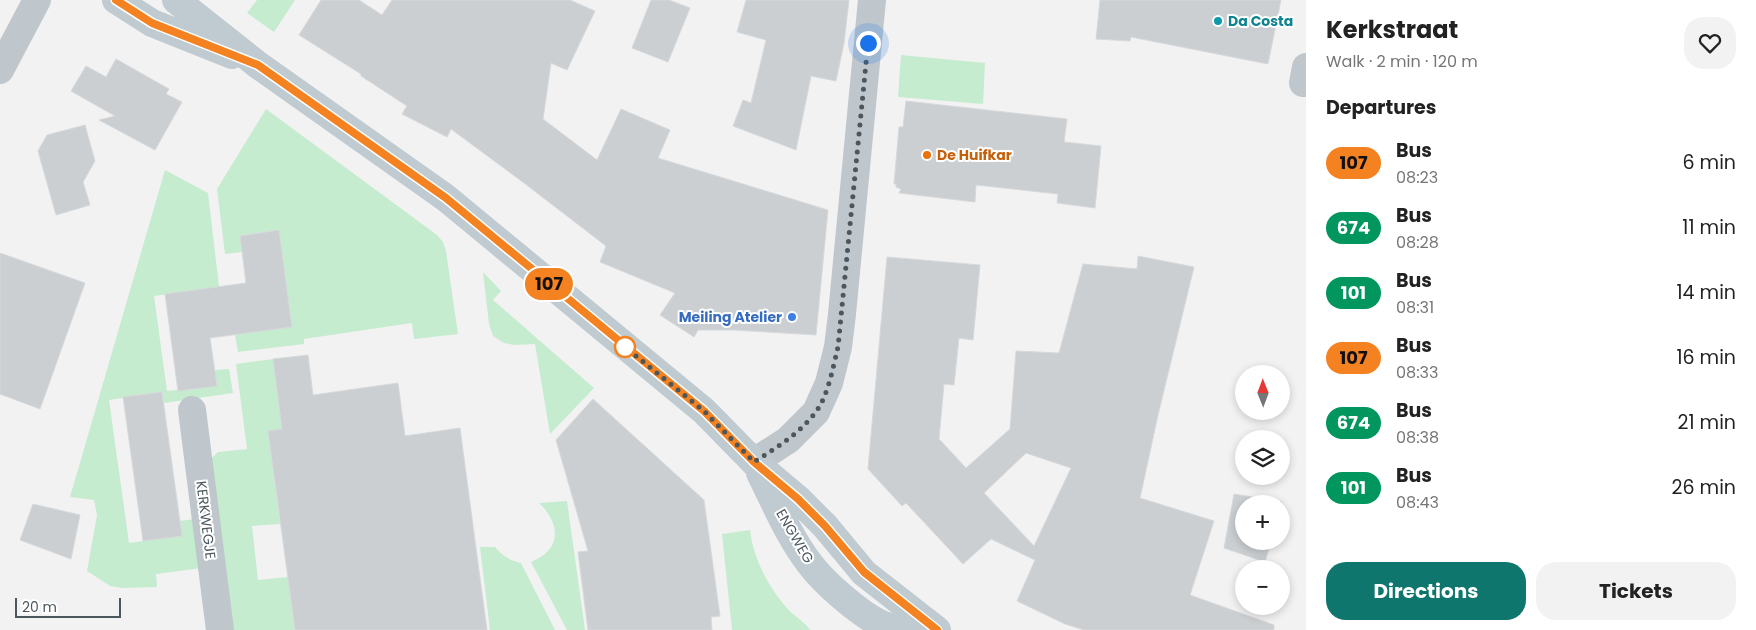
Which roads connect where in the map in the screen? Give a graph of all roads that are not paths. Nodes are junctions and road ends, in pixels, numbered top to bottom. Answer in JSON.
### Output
{"nodes":[{"id":1,"x":37,"y":0,"type":"edge"},
{"id":2,"x":116,"y":0,"type":"edge"},
{"id":3,"x":176,"y":0,"type":"edge"},
{"id":4,"x":872,"y":0,"type":"edge"},
{"id":5,"x":258,"y":65,"type":"junction"},
{"id":6,"x":0,"y":70,"type":"edge"},
{"id":7,"x":192,"y":410,"type":"dead end"},
{"id":8,"x":754,"y":462,"type":"junction"},
{"id":9,"x":220,"y":630,"type":"edge"},
{"id":10,"x":900,"y":630,"type":"edge"},
{"id":11,"x":937,"y":630,"type":"edge"}],
"edges":[{"from":1,"to":6,"type":"street"},
{"from":2,"to":5,"type":"street","name":"ENGWEG"},
{"from":3,"to":5,"type":"street","name":"ENGWEG"},
{"from":4,"to":8,"type":"street"},
{"from":5,"to":8,"type":"street","name":"ENGWEG"},
{"from":7,"to":9,"type":"street","name":"KERKWEGJE"},
{"from":8,"to":10,"type":"street","name":"ENGWEG"},
{"from":8,"to":11,"type":"street","name":"ENGWEG"}]}
